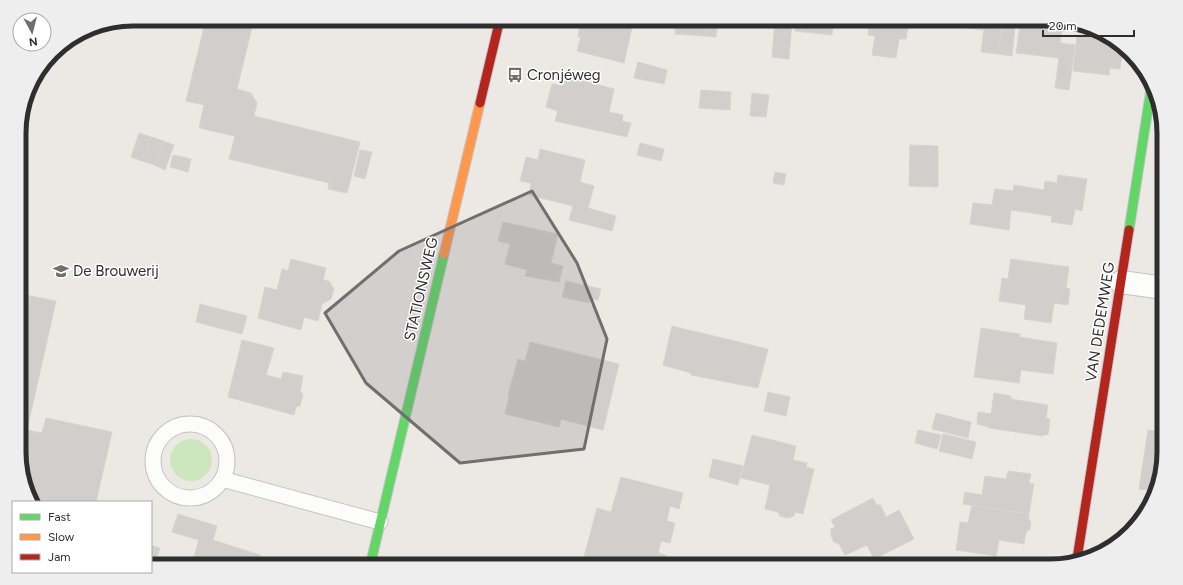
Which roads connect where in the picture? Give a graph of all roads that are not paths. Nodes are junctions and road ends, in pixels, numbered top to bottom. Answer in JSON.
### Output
{"nodes":[{"id":1,"x":498,"y":26,"type":"edge"},
{"id":2,"x":1150,"y":95,"type":"edge"},
{"id":3,"x":1121,"y":282,"type":"junction"},
{"id":4,"x":1157,"y":287,"type":"edge"},
{"id":5,"x":222,"y":479,"type":"junction"},
{"id":6,"x":380,"y":522,"type":"junction"},
{"id":7,"x":1078,"y":555,"type":"edge"},
{"id":8,"x":372,"y":559,"type":"edge"}],
"edges":[{"from":1,"to":6,"type":"street","name":"STATIONSWEG"},
{"from":2,"to":3,"type":"street","name":"VAN DEDEMWEG"},
{"from":3,"to":4,"type":"street"},
{"from":3,"to":7,"type":"street","name":"VAN DEDEMWEG"},
{"from":5,"to":5,"type":"lane"},
{"from":5,"to":6,"type":"lane"},
{"from":6,"to":8,"type":"street","name":"STATIONSWEG"}]}
